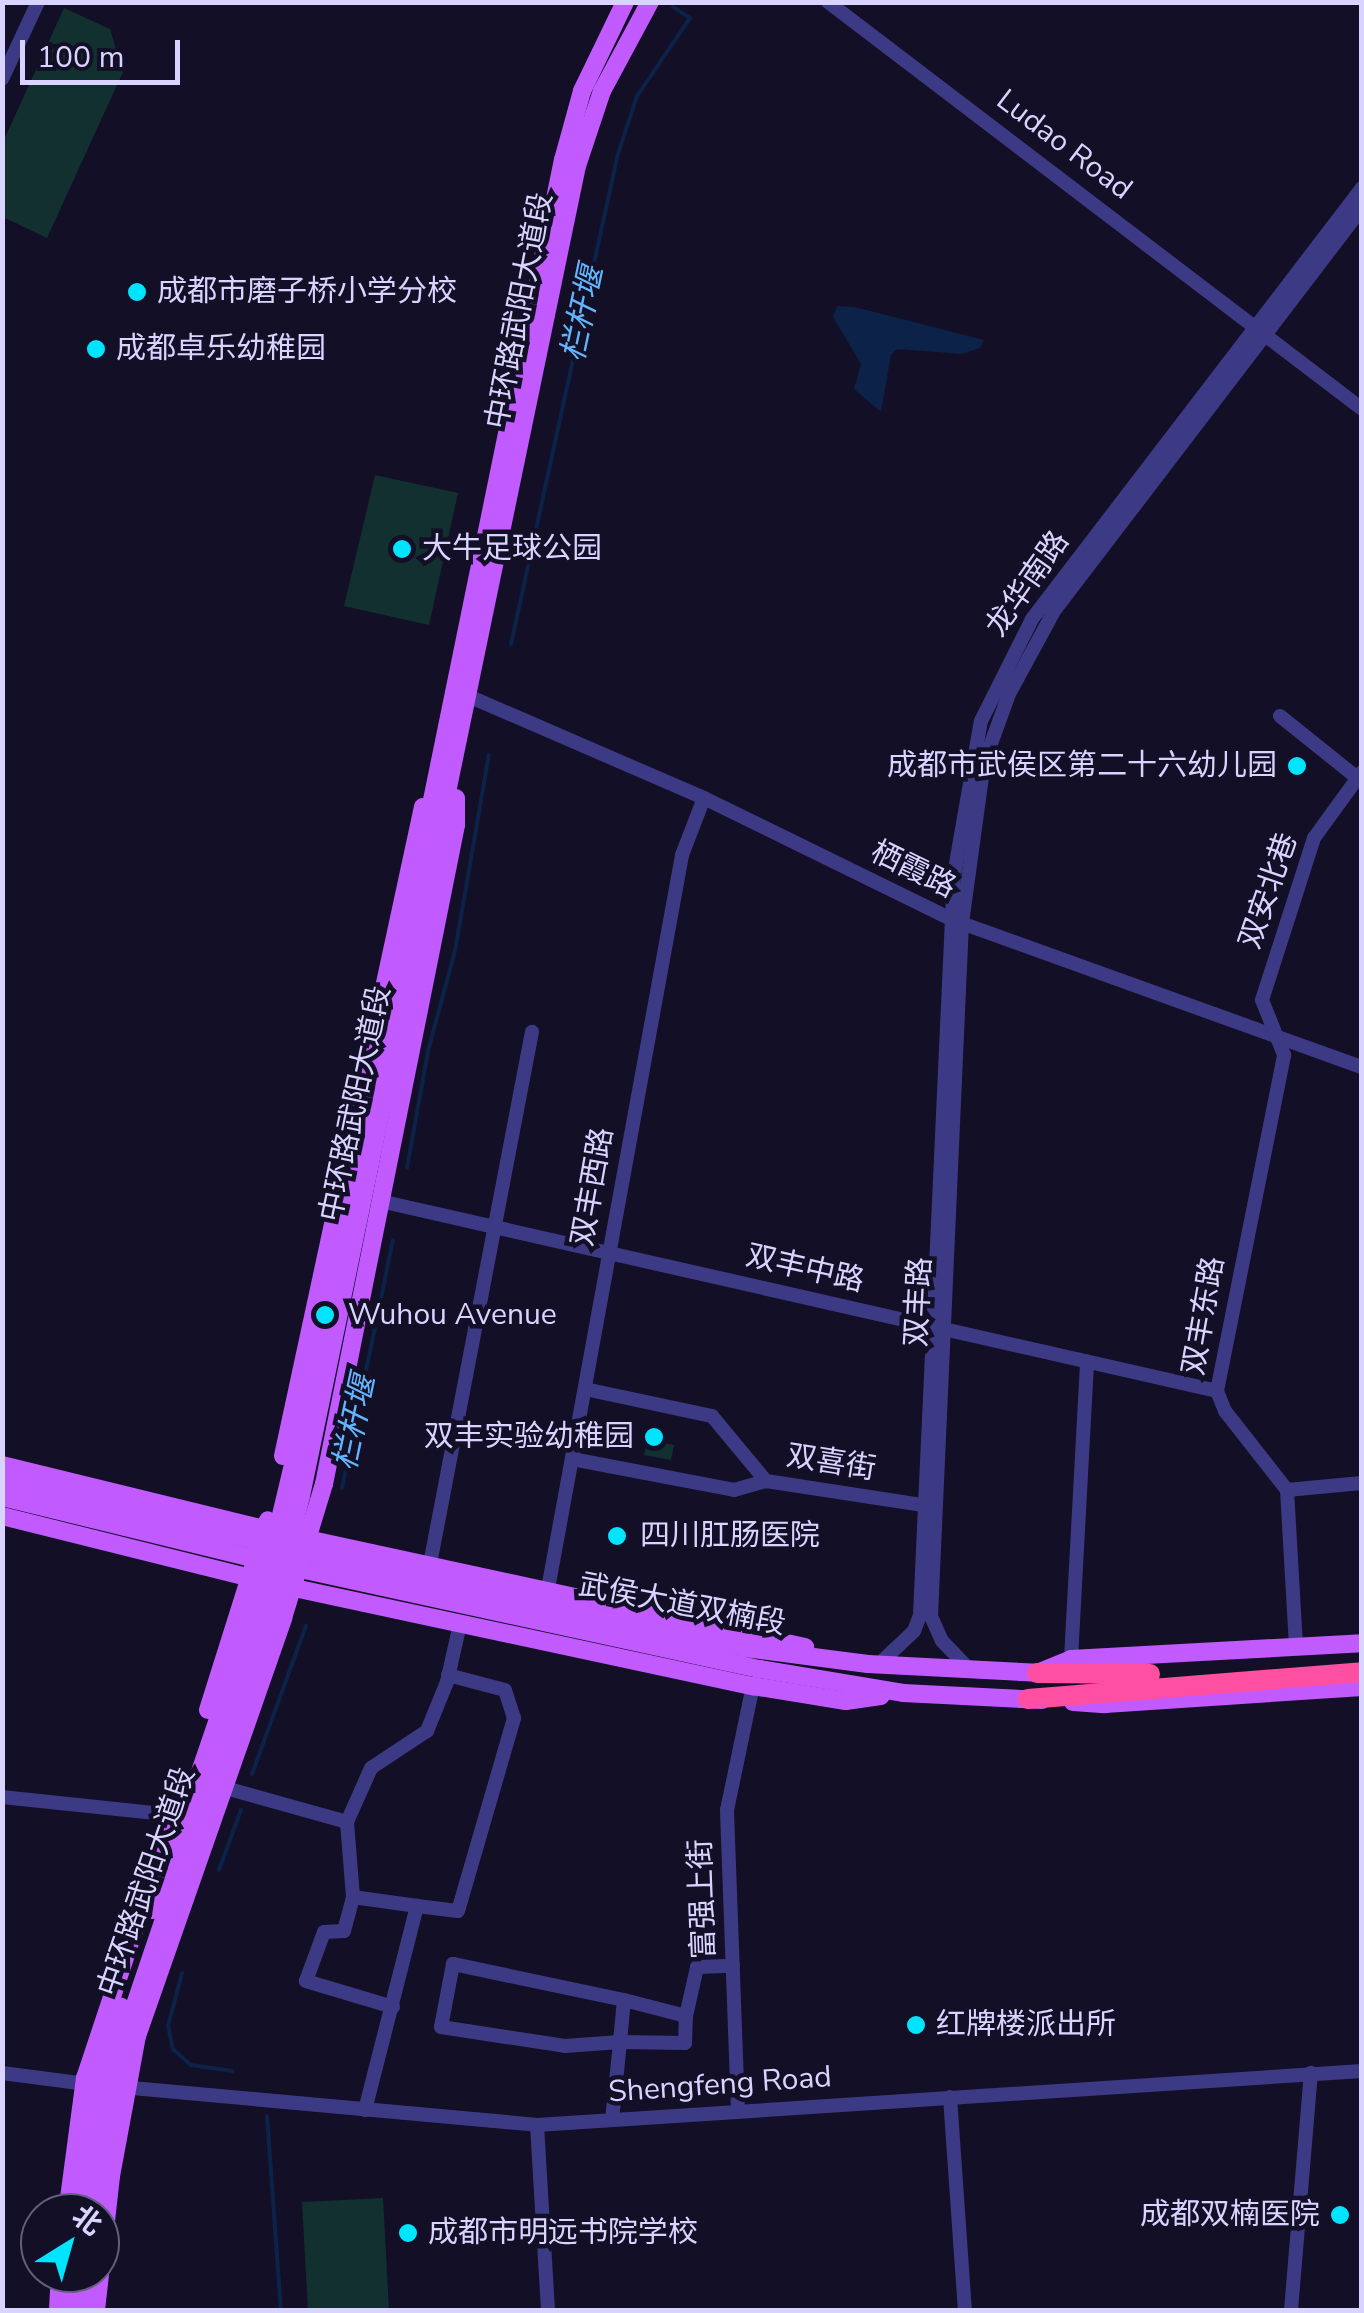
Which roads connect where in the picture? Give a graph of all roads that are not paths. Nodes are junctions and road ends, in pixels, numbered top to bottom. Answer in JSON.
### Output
{"nodes":[{"id":1,"x":38,"y":2,"type":"edge"},
{"id":2,"x":625,"y":2,"type":"edge"},
{"id":3,"x":650,"y":2,"type":"edge"},
{"id":4,"x":828,"y":2,"type":"edge"},
{"id":5,"x":2,"y":79,"type":"edge"},
{"id":6,"x":1362,"y":188,"type":"edge"},
{"id":7,"x":1362,"y":208,"type":"edge"},
{"id":8,"x":1260,"y":330,"type":"junction"},
{"id":9,"x":1362,"y":409,"type":"edge"},
{"id":10,"x":462,"y":693,"type":"junction"},
{"id":11,"x":1280,"y":716,"type":"dead end"},
{"id":12,"x":447,"y":768,"type":"junction"},
{"id":13,"x":1360,"y":777,"type":"edge"},
{"id":14,"x":704,"y":798,"type":"junction"},
{"id":15,"x":958,"y":922,"type":"junction"},
{"id":16,"x":412,"y":938,"type":"junction"},
{"id":17,"x":532,"y":1032,"type":"dead end"},
{"id":18,"x":1278,"y":1038,"type":"junction"},
{"id":19,"x":1362,"y":1067,"type":"edge"},
{"id":20,"x":380,"y":1201,"type":"junction"},
{"id":21,"x":495,"y":1227,"type":"junction"},
{"id":22,"x":609,"y":1253,"type":"junction"},
{"id":23,"x":939,"y":1328,"type":"junction"},
{"id":24,"x":1087,"y":1361,"type":"junction"},
{"id":25,"x":585,"y":1389,"type":"junction"},
{"id":26,"x":1217,"y":1391,"type":"junction"},
{"id":27,"x":572,"y":1459,"type":"junction"},
{"id":28,"x":2,"y":1466,"type":"edge"},
{"id":29,"x":766,"y":1481,"type":"junction"},
{"id":30,"x":2,"y":1482,"type":"edge"},
{"id":31,"x":1362,"y":1483,"type":"edge"},
{"id":32,"x":1287,"y":1490,"type":"junction"},
{"id":33,"x":2,"y":1497,"type":"edge"},
{"id":34,"x":922,"y":1505,"type":"junction"},
{"id":35,"x":2,"y":1516,"type":"edge"},
{"id":36,"x":265,"y":1529,"type":"junction"},
{"id":37,"x":307,"y":1539,"type":"junction"},
{"id":38,"x":430,"y":1564,"type":"junction"},
{"id":39,"x":252,"y":1578,"type":"junction"},
{"id":40,"x":292,"y":1588,"type":"junction"},
{"id":41,"x":548,"y":1589,"type":"junction"},
{"id":42,"x":460,"y":1624,"type":"junction"},
{"id":43,"x":1362,"y":1643,"type":"edge"},
{"id":44,"x":1296,"y":1646,"type":"junction"},
{"id":45,"x":1071,"y":1658,"type":"junction"},
{"id":46,"x":1362,"y":1659,"type":"edge"},
{"id":47,"x":874,"y":1664,"type":"junction"},
{"id":48,"x":970,"y":1671,"type":"junction"},
{"id":49,"x":1037,"y":1672,"type":"junction"},
{"id":50,"x":1362,"y":1672,"type":"edge"},
{"id":51,"x":448,"y":1675,"type":"junction"},
{"id":52,"x":756,"y":1678,"type":"junction"},
{"id":53,"x":1136,"y":1682,"type":"junction"},
{"id":54,"x":1362,"y":1687,"type":"edge"},
{"id":55,"x":1028,"y":1699,"type":"junction"},
{"id":56,"x":222,"y":1787,"type":"junction"},
{"id":57,"x":2,"y":1797,"type":"edge"},
{"id":58,"x":172,"y":1815,"type":"junction"},
{"id":59,"x":348,"y":1822,"type":"junction"},
{"id":60,"x":353,"y":1897,"type":"junction"},
{"id":61,"x":418,"y":1906,"type":"junction"},
{"id":62,"x":733,"y":1966,"type":"junction"},
{"id":63,"x":624,"y":2000,"type":"junction"},
{"id":64,"x":392,"y":2008,"type":"junction"},
{"id":65,"x":686,"y":2016,"type":"junction"},
{"id":66,"x":620,"y":2042,"type":"junction"},
{"id":67,"x":1362,"y":2071,"type":"edge"},
{"id":68,"x":1311,"y":2073,"type":"junction"},
{"id":69,"x":2,"y":2074,"type":"edge"},
{"id":70,"x":84,"y":2084,"type":"junction"},
{"id":71,"x":126,"y":2088,"type":"junction"},
{"id":72,"x":950,"y":2097,"type":"junction"},
{"id":73,"x":365,"y":2110,"type":"junction"},
{"id":74,"x":738,"y":2112,"type":"junction"},
{"id":75,"x":612,"y":2120,"type":"junction"},
{"id":76,"x":538,"y":2125,"type":"junction"},
{"id":77,"x":70,"y":2193,"type":"edge"},
{"id":78,"x":83,"y":2193,"type":"edge"},
{"id":79,"x":96,"y":2193,"type":"edge"},
{"id":80,"x":77,"y":2307,"type":"edge"},
{"id":81,"x":548,"y":2310,"type":"edge"},
{"id":82,"x":965,"y":2310,"type":"edge"},
{"id":83,"x":1290,"y":2310,"type":"edge"}],
"edges":[{"from":1,"to":5,"type":"street"},
{"from":2,"to":10,"type":"main road","name":"中环路武阳大道段"},
{"from":3,"to":10,"type":"main road","name":"中环路武阳大道段"},
{"from":4,"to":8,"type":"street","name":"Ludao Road"},
{"from":6,"to":8,"type":"street"},
{"from":7,"to":8,"type":"street"},
{"from":8,"to":9,"type":"street","name":"Ludao Road"},
{"from":8,"to":15,"type":"street","name":"龙华南路"},
{"from":10,"to":12,"type":"main road","name":"中环路武阳大道段"},
{"from":10,"to":14,"type":"street","name":"栖霞路"},
{"from":11,"to":13,"type":"street"},
{"from":12,"to":16,"type":"main road","name":"中环路武阳大道段"},
{"from":12,"to":20,"type":"main road"},
{"from":12,"to":36,"type":"main road"},
{"from":13,"to":18,"type":"street","name":"双安北巷"},
{"from":14,"to":15,"type":"street","name":"栖霞路"},
{"from":14,"to":22,"type":"street","name":"双丰西路"},
{"from":15,"to":18,"type":"street","name":"栖霞路"},
{"from":15,"to":23,"type":"street","name":"双丰路"},
{"from":16,"to":78,"type":"main road","name":"中环路武阳大道段"},
{"from":16,"to":79,"type":"main road","name":"中环路武阳大道段"},
{"from":17,"to":21,"type":"street"},
{"from":18,"to":19,"type":"street","name":"栖霞路"},
{"from":18,"to":26,"type":"street","name":"双丰东路"},
{"from":20,"to":21,"type":"street","name":"双丰中路"},
{"from":20,"to":37,"type":"main road"},
{"from":21,"to":22,"type":"street","name":"双丰中路"},
{"from":21,"to":38,"type":"street"},
{"from":22,"to":23,"type":"street","name":"双丰中路"},
{"from":22,"to":25,"type":"street","name":"双丰西路"},
{"from":23,"to":24,"type":"street","name":"双丰中路"},
{"from":23,"to":34,"type":"street","name":"双丰路"},
{"from":23,"to":48,"type":"street","name":"双丰路"},
{"from":24,"to":26,"type":"street","name":"双丰中路"},
{"from":24,"to":45,"type":"street"},
{"from":25,"to":27,"type":"street","name":"双丰西路"},
{"from":25,"to":29,"type":"street","name":"双喜街"},
{"from":26,"to":32,"type":"street","name":"双丰东路"},
{"from":27,"to":29,"type":"street"},
{"from":27,"to":41,"type":"street","name":"双丰西路"},
{"from":28,"to":36,"type":"main road"},
{"from":29,"to":34,"type":"street","name":"双喜街"},
{"from":30,"to":47,"type":"main road","name":"武侯大道双楠段"},
{"from":31,"to":32,"type":"street"},
{"from":32,"to":44,"type":"street"},
{"from":33,"to":52,"type":"main road","name":"武侯大道双楠段"},
{"from":34,"to":47,"type":"street","name":"双丰路"},
{"from":35,"to":39,"type":"main road"},
{"from":36,"to":37,"type":"main road"},
{"from":36,"to":39,"type":"main road"},
{"from":37,"to":38,"type":"main road"},
{"from":37,"to":40,"type":"main road"},
{"from":38,"to":41,"type":"main road"},
{"from":39,"to":40,"type":"main road"},
{"from":39,"to":58,"type":"main road"},
{"from":40,"to":42,"type":"main road"},
{"from":40,"to":56,"type":"main road"},
{"from":41,"to":47,"type":"main road"},
{"from":42,"to":51,"type":"street"},
{"from":42,"to":52,"type":"main road"},
{"from":43,"to":44,"type":"main road","name":"武侯大道双楠段"},
{"from":44,"to":45,"type":"main road","name":"武侯大道双楠段"},
{"from":45,"to":49,"type":"main road","name":"武侯大道双楠段"},
{"from":46,"to":53,"type":"highway"},
{"from":47,"to":48,"type":"main road","name":"武侯大道双楠段"},
{"from":48,"to":49,"type":"main road","name":"武侯大道双楠段"},
{"from":49,"to":53,"type":"highway"},
{"from":50,"to":53,"type":"highway"},
{"from":51,"to":59,"type":"street"},
{"from":51,"to":61,"type":"street"},
{"from":52,"to":55,"type":"main road","name":"武侯大道双楠段"},
{"from":52,"to":62,"type":"street","name":"富强上街"},
{"from":53,"to":55,"type":"highway"},
{"from":54,"to":55,"type":"main road","name":"武侯大道双楠段"},
{"from":56,"to":59,"type":"street"},
{"from":56,"to":71,"type":"main road"},
{"from":57,"to":58,"type":"street"},
{"from":58,"to":70,"type":"main road"},
{"from":59,"to":60,"type":"street"},
{"from":60,"to":61,"type":"street"},
{"from":60,"to":64,"type":"street"},
{"from":61,"to":64,"type":"street"},
{"from":62,"to":65,"type":"street"},
{"from":62,"to":74,"type":"street","name":"富强上街"},
{"from":63,"to":65,"type":"street"},
{"from":63,"to":66,"type":"street"},
{"from":63,"to":66,"type":"street"},
{"from":64,"to":73,"type":"street"},
{"from":65,"to":66,"type":"street"},
{"from":66,"to":75,"type":"street"},
{"from":67,"to":68,"type":"street","name":"Shengfeng Road"},
{"from":68,"to":72,"type":"street","name":"Shengfeng Road"},
{"from":68,"to":83,"type":"street"},
{"from":69,"to":70,"type":"street","name":"Shengfeng Road"},
{"from":70,"to":71,"type":"street","name":"Shengfeng Road"},
{"from":70,"to":77,"type":"main road"},
{"from":71,"to":73,"type":"street","name":"Shengfeng Road"},
{"from":71,"to":80,"type":"main road"},
{"from":72,"to":74,"type":"street","name":"Shengfeng Road"},
{"from":72,"to":82,"type":"street"},
{"from":73,"to":76,"type":"street","name":"Shengfeng Road"},
{"from":74,"to":75,"type":"street","name":"Shengfeng Road"},
{"from":75,"to":76,"type":"street","name":"Shengfeng Road"},
{"from":76,"to":81,"type":"street"}]}
